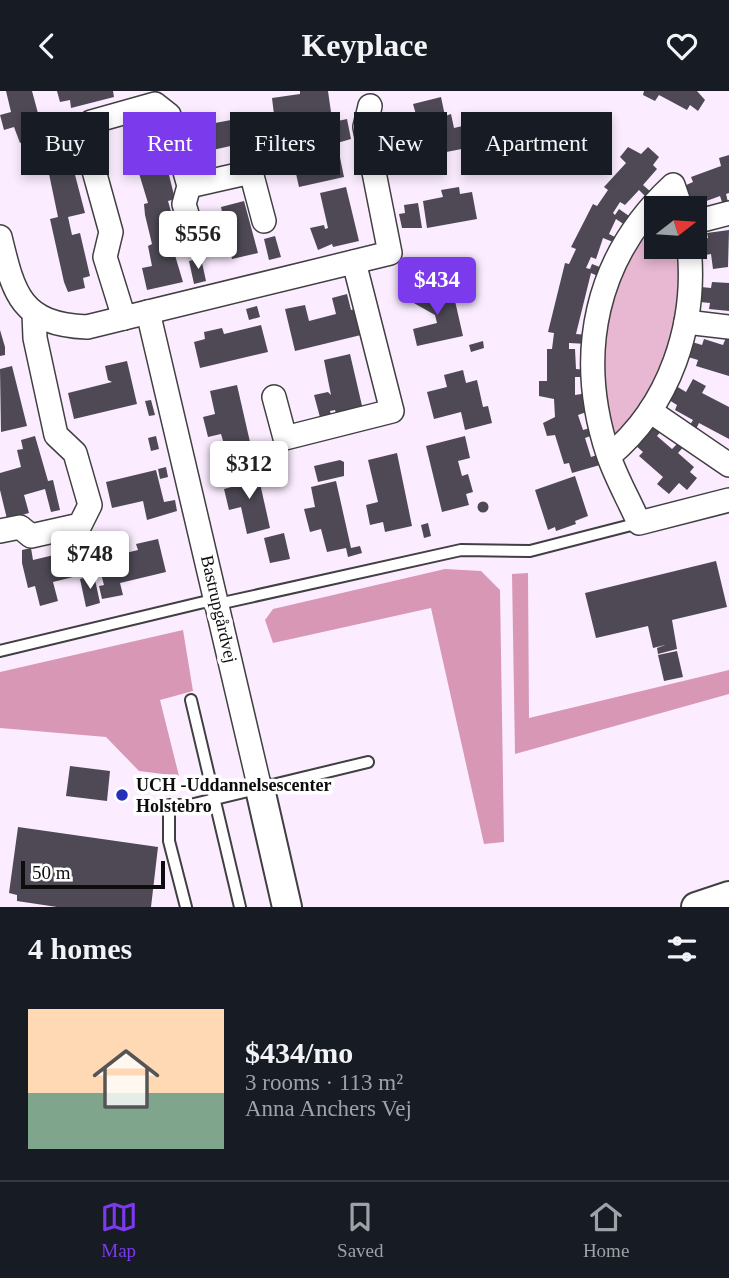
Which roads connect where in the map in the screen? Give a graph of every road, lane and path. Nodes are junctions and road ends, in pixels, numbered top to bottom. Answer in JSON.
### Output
{"nodes":[{"id":1,"x":160,"y":98,"type":"edge"},
{"id":2,"x":370,"y":106,"type":"dead end"},
{"id":3,"x":189,"y":186,"type":"junction"},
{"id":4,"x":663,"y":196,"type":"edge"},
{"id":5,"x":677,"y":196,"type":"edge"},
{"id":6,"x":729,"y":213,"type":"edge"},
{"id":7,"x":644,"y":217,"type":"edge"},
{"id":8,"x":707,"y":219,"type":"edge"},
{"id":9,"x":264,"y":221,"type":"dead end"},
{"id":10,"x":193,"y":234,"type":"dead end"},
{"id":11,"x":0,"y":237,"type":"edge"},
{"id":12,"x":689,"y":259,"type":"edge"},
{"id":13,"x":354,"y":262,"type":"junction"},
{"id":14,"x":3,"y":263,"type":"edge"},
{"id":15,"x":148,"y":312,"type":"junction"},
{"id":16,"x":34,"y":313,"type":"junction"},
{"id":17,"x":124,"y":318,"type":"junction"},
{"id":18,"x":686,"y":322,"type":"junction"},
{"id":19,"x":729,"y":327,"type":"edge"},
{"id":20,"x":274,"y":397,"type":"dead end"},
{"id":21,"x":650,"y":411,"type":"junction"},
{"id":22,"x":285,"y":438,"type":"junction"},
{"id":23,"x":609,"y":456,"type":"junction"},
{"id":24,"x":729,"y":465,"type":"edge"},
{"id":25,"x":274,"y":467,"type":"dead end"},
{"id":26,"x":729,"y":500,"type":"edge"},
{"id":27,"x":639,"y":523,"type":"junction"},
{"id":28,"x":0,"y":531,"type":"edge"},
{"id":29,"x":218,"y":604,"type":"junction"},
{"id":30,"x":0,"y":651,"type":"edge"},
{"id":31,"x":191,"y":700,"type":"dead end"},
{"id":32,"x":368,"y":762,"type":"dead end"},
{"id":33,"x":260,"y":789,"type":"junction"},
{"id":34,"x":214,"y":799,"type":"junction"},
{"id":35,"x":729,"y":896,"type":"edge"},
{"id":36,"x":186,"y":907,"type":"edge"},
{"id":37,"x":240,"y":907,"type":"edge"},
{"id":38,"x":287,"y":907,"type":"edge"},
{"id":39,"x":696,"y":907,"type":"edge"}],
"edges":[{"from":1,"to":3,"type":"street"},
{"from":1,"to":17,"type":"street"},
{"from":2,"to":13,"type":"street"},
{"from":3,"to":9,"type":"street"},
{"from":3,"to":10,"type":"street"},
{"from":4,"to":5,"type":"street"},
{"from":6,"to":8,"type":"street"},
{"from":7,"to":23,"type":"street"},
{"from":11,"to":14,"type":"street"},
{"from":12,"to":18,"type":"street"},
{"from":13,"to":15,"type":"street"},
{"from":13,"to":22,"type":"street"},
{"from":14,"to":16,"type":"street"},
{"from":15,"to":17,"type":"street"},
{"from":15,"to":29,"type":"street","name":"Bastrupgårdvej"},
{"from":16,"to":17,"type":"street"},
{"from":16,"to":28,"type":"street"},
{"from":18,"to":19,"type":"street"},
{"from":18,"to":21,"type":"street"},
{"from":20,"to":22,"type":"street"},
{"from":21,"to":23,"type":"street"},
{"from":21,"to":24,"type":"street"},
{"from":22,"to":25,"type":"lane"},
{"from":23,"to":27,"type":"street"},
{"from":26,"to":27,"type":"street"},
{"from":27,"to":29,"type":"lane"},
{"from":29,"to":30,"type":"lane"},
{"from":29,"to":33,"type":"street","name":"Bastrupgårdvej"},
{"from":31,"to":34,"type":"lane"},
{"from":32,"to":33,"type":"lane"},
{"from":33,"to":34,"type":"lane"},
{"from":33,"to":38,"type":"street","name":"Bastrupgårdvej"},
{"from":34,"to":36,"type":"lane"},
{"from":34,"to":37,"type":"lane"},
{"from":35,"to":39,"type":"street"}]}
